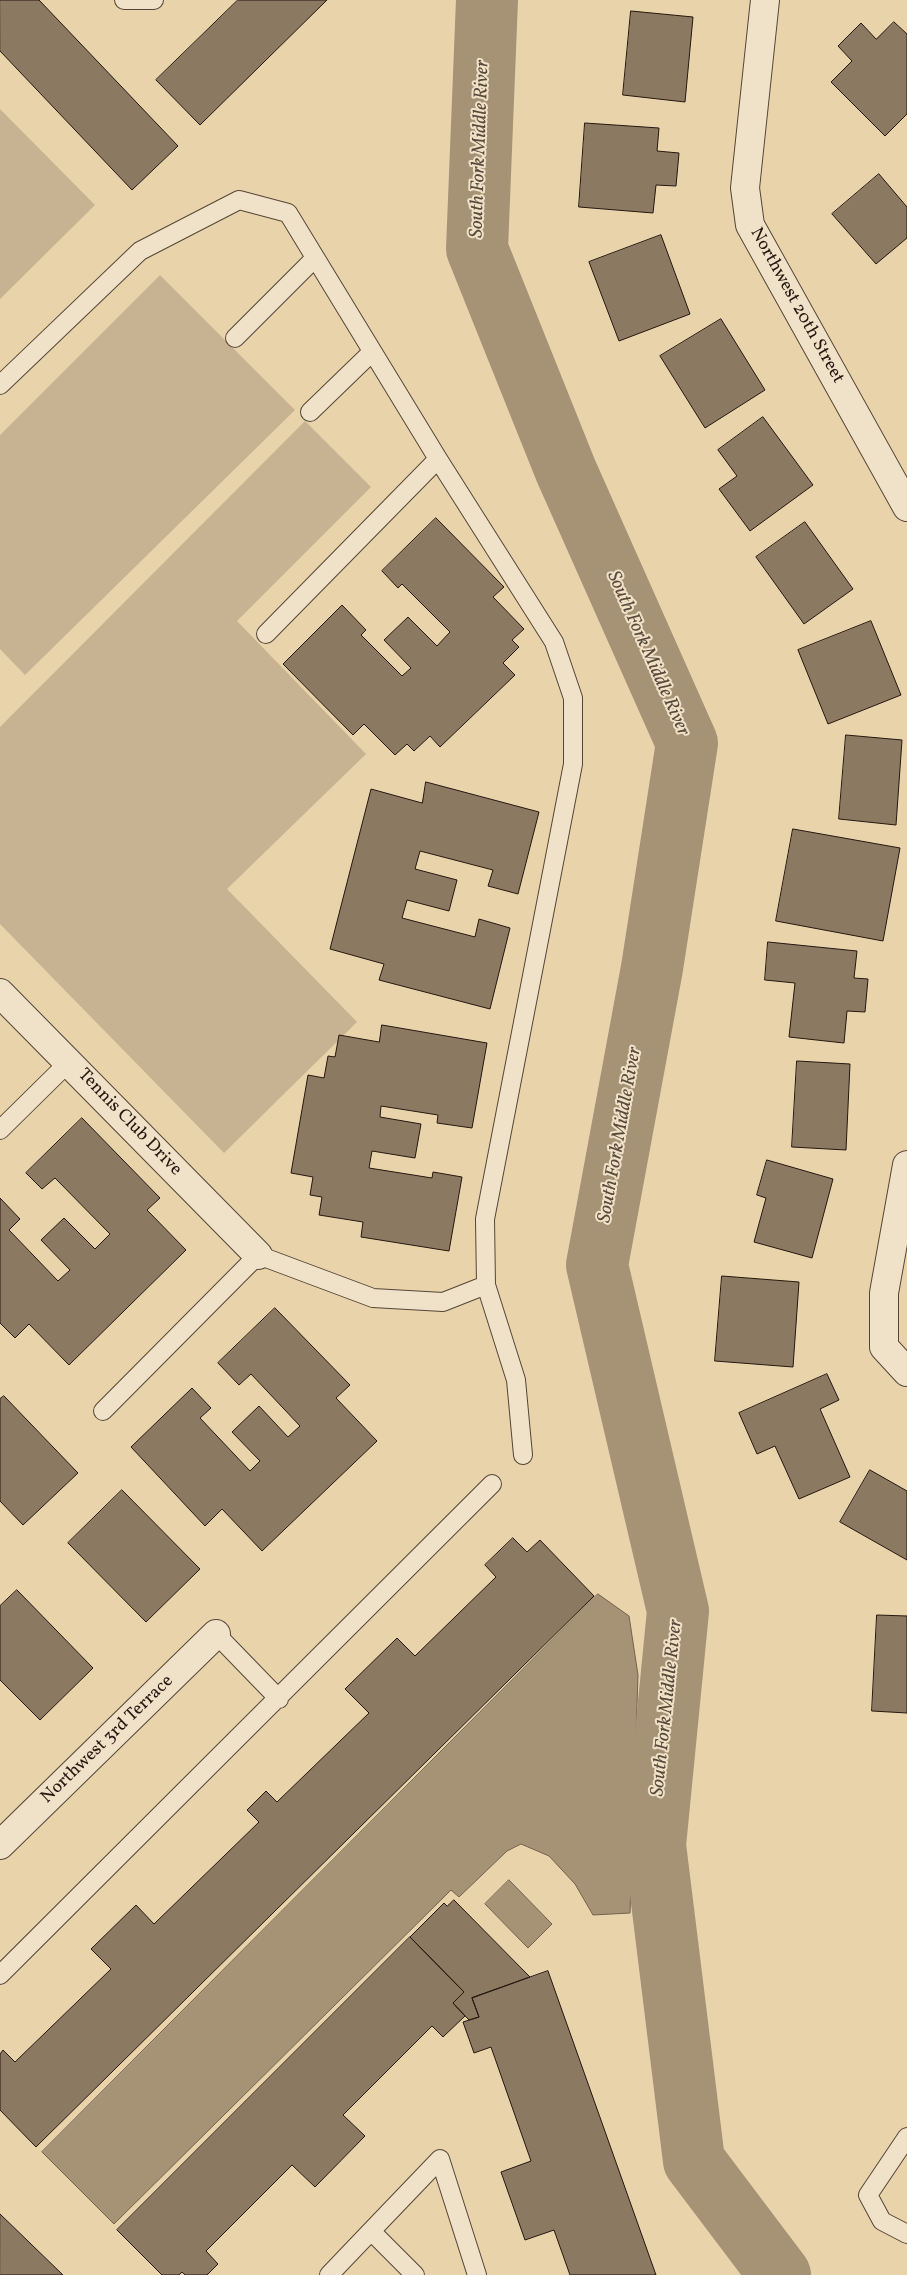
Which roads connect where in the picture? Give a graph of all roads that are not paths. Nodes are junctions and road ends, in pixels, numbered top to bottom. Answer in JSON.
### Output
{"nodes":[{"id":1,"x":124,"y":0,"type":"edge"},
{"id":2,"x":154,"y":0,"type":"edge"},
{"id":3,"x":765,"y":0,"type":"edge"},
{"id":4,"x":315,"y":258,"type":"junction"},
{"id":5,"x":235,"y":338,"type":"dead end"},
{"id":6,"x":372,"y":352,"type":"junction"},
{"id":7,"x":0,"y":385,"type":"edge"},
{"id":8,"x":310,"y":412,"type":"dead end"},
{"id":9,"x":438,"y":459,"type":"junction"},
{"id":10,"x":907,"y":507,"type":"edge"},
{"id":11,"x":266,"y":634,"type":"dead end"},
{"id":12,"x":0,"y":993,"type":"edge"},
{"id":13,"x":69,"y":1062,"type":"junction"},
{"id":14,"x":0,"y":1130,"type":"edge"},
{"id":15,"x":907,"y":1165,"type":"edge"},
{"id":16,"x":258,"y":1255,"type":"junction"},
{"id":17,"x":486,"y":1285,"type":"junction"},
{"id":18,"x":907,"y":1372,"type":"edge"},
{"id":19,"x":102,"y":1411,"type":"dead end"},
{"id":20,"x":523,"y":1455,"type":"dead end"},
{"id":21,"x":492,"y":1484,"type":"dead end"},
{"id":22,"x":216,"y":1634,"type":"joint"},
{"id":23,"x":279,"y":1699,"type":"junction"},
{"id":24,"x":0,"y":1846,"type":"edge"},
{"id":25,"x":0,"y":1975,"type":"edge"},
{"id":26,"x":907,"y":2137,"type":"edge"},
{"id":27,"x":371,"y":2231,"type":"junction"},
{"id":28,"x":907,"y":2234,"type":"edge"},
{"id":29,"x":329,"y":2275,"type":"edge"},
{"id":30,"x":415,"y":2275,"type":"edge"},
{"id":31,"x":477,"y":2275,"type":"edge"}],
"edges":[{"from":1,"to":2,"type":"lane"},
{"from":3,"to":10,"type":"street","name":"Northwest 20th Street"},
{"from":4,"to":5,"type":"lane"},
{"from":4,"to":6,"type":"lane"},
{"from":4,"to":7,"type":"lane"},
{"from":6,"to":8,"type":"lane"},
{"from":6,"to":9,"type":"lane"},
{"from":9,"to":11,"type":"lane"},
{"from":9,"to":17,"type":"lane"},
{"from":12,"to":13,"type":"street","name":"Tennis Club Drive"},
{"from":13,"to":14,"type":"lane"},
{"from":13,"to":16,"type":"street","name":"Tennis Club Drive"},
{"from":15,"to":18,"type":"street"},
{"from":16,"to":17,"type":"lane"},
{"from":16,"to":19,"type":"lane"},
{"from":17,"to":20,"type":"lane"},
{"from":21,"to":23,"type":"lane"},
{"from":22,"to":23,"type":"lane"},
{"from":22,"to":24,"type":"street","name":"Northwest 3rd Terrace"},
{"from":23,"to":25,"type":"lane"},
{"from":26,"to":28,"type":"lane"},
{"from":27,"to":29,"type":"lane"},
{"from":27,"to":30,"type":"lane"},
{"from":27,"to":31,"type":"lane"}]}
